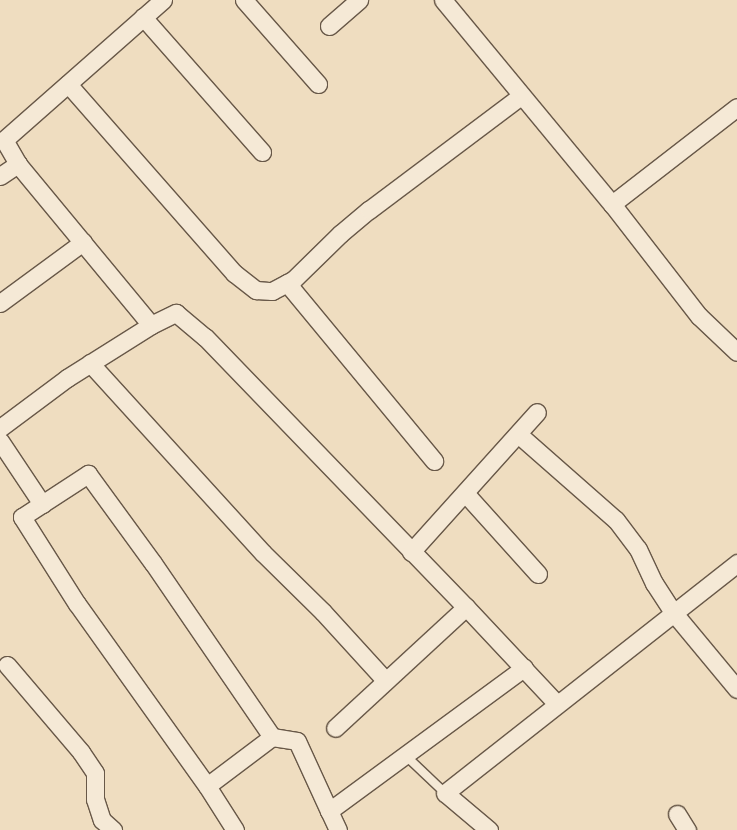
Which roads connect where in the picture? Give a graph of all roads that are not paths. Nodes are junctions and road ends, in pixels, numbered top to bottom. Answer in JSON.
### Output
{"nodes":[{"id":1,"x":163,"y":0,"type":"edge"},
{"id":2,"x":244,"y":0,"type":"edge"},
{"id":3,"x":358,"y":0,"type":"edge"},
{"id":4,"x":443,"y":0,"type":"edge"},
{"id":5,"x":143,"y":17,"type":"junction"},
{"id":6,"x":329,"y":26,"type":"dead end"},
{"id":7,"x":68,"y":84,"type":"junction"},
{"id":8,"x":318,"y":84,"type":"dead end"},
{"id":9,"x":521,"y":96,"type":"junction"},
{"id":10,"x":737,"y":107,"type":"edge"},
{"id":11,"x":262,"y":152,"type":"dead end"},
{"id":12,"x":18,"y":164,"type":"junction"},
{"id":13,"x":0,"y":176,"type":"edge"},
{"id":14,"x":612,"y":204,"type":"junction"},
{"id":15,"x":82,"y":242,"type":"junction"},
{"id":16,"x":287,"y":283,"type":"junction"},
{"id":17,"x":0,"y":303,"type":"edge"},
{"id":18,"x":152,"y":325,"type":"junction"},
{"id":19,"x":737,"y":352,"type":"edge"},
{"id":20,"x":90,"y":363,"type":"junction"},
{"id":21,"x":537,"y":412,"type":"dead end"},
{"id":22,"x":0,"y":428,"type":"edge"},
{"id":23,"x":518,"y":434,"type":"junction"},
{"id":24,"x":0,"y":441,"type":"edge"},
{"id":25,"x":434,"y":461,"type":"dead end"},
{"id":26,"x":465,"y":492,"type":"junction"},
{"id":27,"x":42,"y":504,"type":"junction"},
{"id":28,"x":411,"y":552,"type":"junction"},
{"id":29,"x":737,"y":563,"type":"edge"},
{"id":30,"x":538,"y":574,"type":"dead end"},
{"id":31,"x":466,"y":607,"type":"junction"},
{"id":32,"x":673,"y":612,"type":"junction"},
{"id":33,"x":2,"y":663,"type":"edge"},
{"id":34,"x":524,"y":668,"type":"junction"},
{"id":35,"x":386,"y":681,"type":"junction"},
{"id":36,"x":737,"y":689,"type":"edge"},
{"id":37,"x":556,"y":703,"type":"junction"},
{"id":38,"x":335,"y":728,"type":"dead end"},
{"id":39,"x":272,"y":737,"type":"junction"},
{"id":40,"x":405,"y":755,"type":"junction"},
{"id":41,"x":207,"y":786,"type":"junction"},
{"id":42,"x":445,"y":793,"type":"junction"},
{"id":43,"x":329,"y":811,"type":"junction"},
{"id":44,"x":677,"y":814,"type":"dead end"},
{"id":45,"x":113,"y":830,"type":"edge"},
{"id":46,"x":235,"y":830,"type":"edge"},
{"id":47,"x":338,"y":830,"type":"edge"},
{"id":48,"x":489,"y":830,"type":"edge"},
{"id":49,"x":687,"y":830,"type":"edge"}],
"edges":[{"from":1,"to":5,"type":"street"},
{"from":2,"to":8,"type":"street"},
{"from":3,"to":6,"type":"street"},
{"from":4,"to":9,"type":"street"},
{"from":5,"to":7,"type":"street"},
{"from":5,"to":11,"type":"street"},
{"from":7,"to":12,"type":"street"},
{"from":7,"to":16,"type":"street"},
{"from":9,"to":14,"type":"street"},
{"from":9,"to":16,"type":"street"},
{"from":10,"to":14,"type":"street"},
{"from":12,"to":13,"type":"street"},
{"from":12,"to":15,"type":"street"},
{"from":14,"to":19,"type":"street"},
{"from":15,"to":17,"type":"street"},
{"from":15,"to":18,"type":"street"},
{"from":16,"to":25,"type":"street"},
{"from":18,"to":20,"type":"street"},
{"from":18,"to":28,"type":"street"},
{"from":20,"to":22,"type":"street"},
{"from":20,"to":35,"type":"street"},
{"from":21,"to":23,"type":"street"},
{"from":23,"to":26,"type":"street"},
{"from":23,"to":32,"type":"street"},
{"from":24,"to":27,"type":"street"},
{"from":26,"to":28,"type":"street"},
{"from":26,"to":30,"type":"street"},
{"from":27,"to":39,"type":"street"},
{"from":27,"to":41,"type":"street"},
{"from":28,"to":31,"type":"street"},
{"from":29,"to":32,"type":"street"},
{"from":31,"to":34,"type":"street"},
{"from":31,"to":35,"type":"street"},
{"from":32,"to":36,"type":"street"},
{"from":32,"to":37,"type":"street"},
{"from":33,"to":45,"type":"street"},
{"from":34,"to":37,"type":"street"},
{"from":34,"to":40,"type":"street"},
{"from":35,"to":38,"type":"street"},
{"from":37,"to":42,"type":"street"},
{"from":39,"to":41,"type":"street"},
{"from":39,"to":43,"type":"street"},
{"from":40,"to":42,"type":"lane"},
{"from":40,"to":43,"type":"street"},
{"from":41,"to":46,"type":"street"},
{"from":42,"to":48,"type":"street"},
{"from":43,"to":47,"type":"street"},
{"from":44,"to":49,"type":"street"}]}
